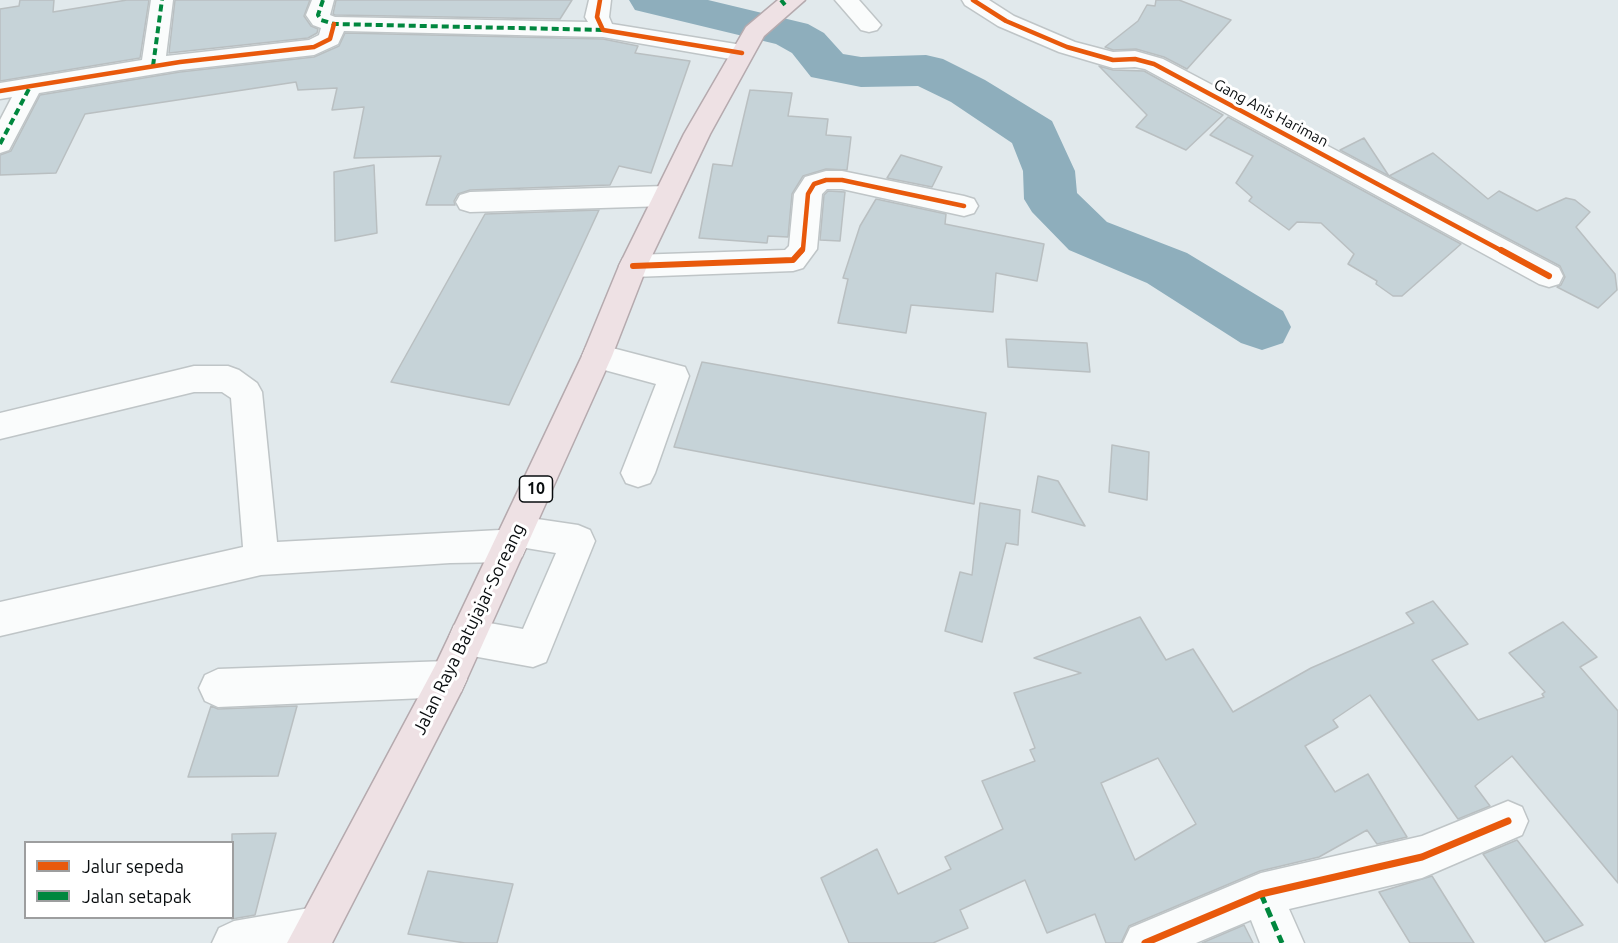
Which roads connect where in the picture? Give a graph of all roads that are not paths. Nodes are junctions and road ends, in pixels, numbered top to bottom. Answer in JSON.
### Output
{"nodes":[{"id":1,"x":162,"y":0,"type":"edge"},
{"id":2,"x":323,"y":0,"type":"edge"},
{"id":3,"x":600,"y":0,"type":"edge"},
{"id":4,"x":846,"y":0,"type":"edge"},
{"id":5,"x":973,"y":0,"type":"edge"},
{"id":6,"x":786,"y":4,"type":"edge"},
{"id":7,"x":334,"y":24,"type":"junction"},
{"id":8,"x":869,"y":25,"type":"dead end"},
{"id":9,"x":603,"y":30,"type":"junction"},
{"id":10,"x":748,"y":43,"type":"junction"},
{"id":11,"x":153,"y":66,"type":"junction"},
{"id":12,"x":31,"y":85,"type":"junction"},
{"id":13,"x":0,"y":91,"type":"edge"},
{"id":14,"x":0,"y":144,"type":"edge"},
{"id":15,"x":666,"y":196,"type":"junction"},
{"id":16,"x":470,"y":202,"type":"dead end"},
{"id":17,"x":964,"y":206,"type":"dead end"},
{"id":18,"x":633,"y":266,"type":"junction"},
{"id":19,"x":1549,"y":276,"type":"dead end"},
{"id":20,"x":597,"y":356,"type":"junction"},
{"id":21,"x":0,"y":426,"type":"edge"},
{"id":22,"x":638,"y":473,"type":"dead end"},
{"id":23,"x":513,"y":539,"type":"junction"},
{"id":24,"x":261,"y":559,"type":"junction"},
{"id":25,"x":0,"y":619,"type":"edge"},
{"id":26,"x":467,"y":637,"type":"junction"},
{"id":27,"x":448,"y":679,"type":"junction"},
{"id":28,"x":218,"y":688,"type":"dead end"},
{"id":29,"x":1508,"y":821,"type":"dead end"},
{"id":30,"x":1261,"y":894,"type":"junction"},
{"id":31,"x":312,"y":936,"type":"edge"},
{"id":32,"x":234,"y":943,"type":"edge"},
{"id":33,"x":1145,"y":943,"type":"edge"},
{"id":34,"x":1282,"y":943,"type":"edge"}],
"edges":[{"from":1,"to":11,"type":"street"},
{"from":2,"to":7,"type":"street"},
{"from":3,"to":9,"type":"street"},
{"from":4,"to":8,"type":"street"},
{"from":5,"to":19,"type":"street","name":"Gang Anis Hariman"},
{"from":6,"to":10,"type":"highway","name":"Jalan Raya Batujajar-Soreang","number":"10"},
{"from":7,"to":9,"type":"street"},
{"from":7,"to":11,"type":"street"},
{"from":9,"to":10,"type":"street"},
{"from":10,"to":15,"type":"highway","name":"Jalan Raya Batujajar-Soreang","number":"10"},
{"from":11,"to":12,"type":"street"},
{"from":12,"to":13,"type":"street"},
{"from":12,"to":14,"type":"street"},
{"from":15,"to":16,"type":"street"},
{"from":15,"to":18,"type":"highway","name":"Jalan Raya Batujajar-Soreang","number":"10"},
{"from":17,"to":18,"type":"street"},
{"from":18,"to":20,"type":"highway","name":"Jalan Raya Batujajar-Soreang","number":"10"},
{"from":20,"to":22,"type":"street"},
{"from":20,"to":23,"type":"highway","name":"Jalan Raya Batujajar-Soreang","number":"10"},
{"from":21,"to":24,"type":"street"},
{"from":23,"to":24,"type":"street"},
{"from":23,"to":26,"type":"highway","name":"Jalan Raya Batujajar-Soreang","number":"10"},
{"from":23,"to":26,"type":"street"},
{"from":24,"to":25,"type":"street"},
{"from":26,"to":27,"type":"highway","name":"Jalan Raya Batujajar-Soreang","number":"10"},
{"from":27,"to":28,"type":"street"},
{"from":27,"to":31,"type":"highway","name":"Jalan Raya Batujajar-Soreang","number":"10"},
{"from":29,"to":30,"type":"street"},
{"from":30,"to":33,"type":"street"},
{"from":30,"to":34,"type":"street"},
{"from":31,"to":32,"type":"street"}]}
